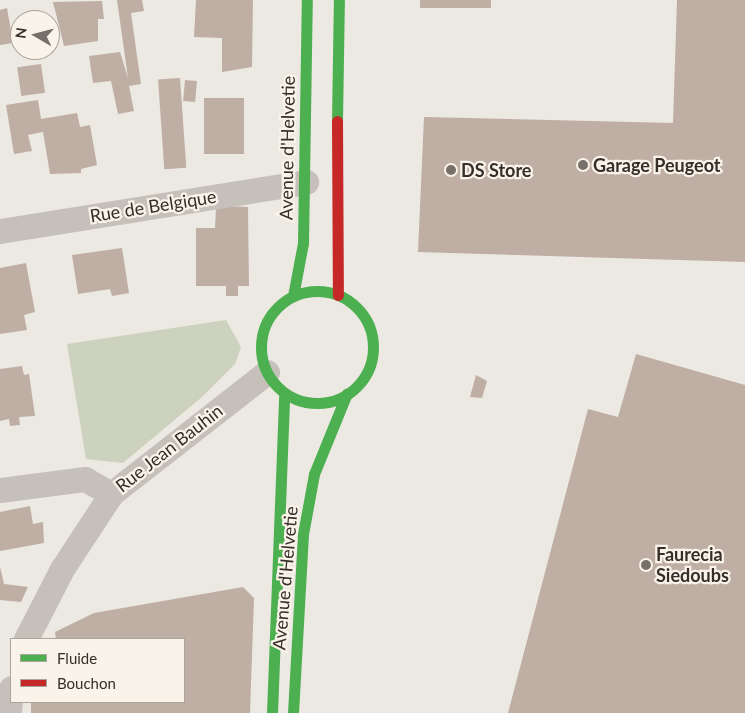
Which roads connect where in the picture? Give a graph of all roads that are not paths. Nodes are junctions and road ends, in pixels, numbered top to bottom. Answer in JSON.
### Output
{"nodes":[{"id":1,"x":307,"y":0,"type":"edge"},
{"id":2,"x":339,"y":0,"type":"edge"},
{"id":3,"x":306,"y":182,"type":"junction"},
{"id":4,"x":0,"y":231,"type":"edge"},
{"id":5,"x":338,"y":295,"type":"junction"},
{"id":6,"x":293,"y":296,"type":"junction"},
{"id":7,"x":267,"y":372,"type":"junction"},
{"id":8,"x":348,"y":393,"type":"junction"},
{"id":9,"x":284,"y":394,"type":"junction"},
{"id":10,"x":0,"y":490,"type":"edge"},
{"id":11,"x":110,"y":494,"type":"junction"},
{"id":12,"x":27,"y":638,"type":"edge"},
{"id":13,"x":10,"y":700,"type":"edge"},
{"id":14,"x":9,"y":713,"type":"edge"},
{"id":15,"x":272,"y":713,"type":"edge"},
{"id":16,"x":293,"y":713,"type":"edge"}],
"edges":[{"from":1,"to":3,"type":"main road","name":"Avenue d'Helvetie"},
{"from":2,"to":5,"type":"main road"},
{"from":3,"to":4,"type":"street","name":"Rue de Belgique"},
{"from":3,"to":6,"type":"main road","name":"Avenue d'Helvetie"},
{"from":5,"to":6,"type":"main road"},
{"from":5,"to":8,"type":"main road"},
{"from":6,"to":7,"type":"main road"},
{"from":7,"to":9,"type":"main road"},
{"from":7,"to":11,"type":"street","name":"Rue Jean Bauhin"},
{"from":8,"to":9,"type":"main road"},
{"from":8,"to":16,"type":"main road","name":"Avenue d'Helvetie"},
{"from":9,"to":15,"type":"main road","name":"Avenue d'Helvetie"},
{"from":10,"to":11,"type":"street"},
{"from":11,"to":12,"type":"street","name":"Rue Jean Bauhin"},
{"from":13,"to":14,"type":"street"}]}
